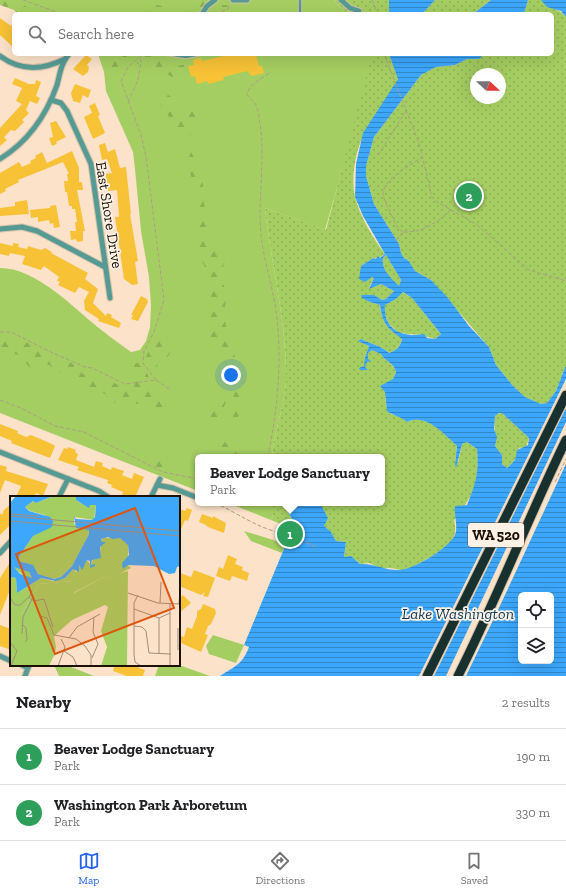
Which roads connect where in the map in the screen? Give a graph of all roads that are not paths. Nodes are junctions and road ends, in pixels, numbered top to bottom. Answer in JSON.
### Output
{"nodes":[{"id":1,"x":215,"y":0,"type":"edge"},
{"id":2,"x":247,"y":0,"type":"edge"},
{"id":3,"x":300,"y":0,"type":"edge"},
{"id":4,"x":341,"y":0,"type":"edge"},
{"id":5,"x":232,"y":2,"type":"edge"},
{"id":6,"x":359,"y":11,"type":"dead end"},
{"id":7,"x":203,"y":12,"type":"edge"},
{"id":8,"x":300,"y":12,"type":"edge"},
{"id":9,"x":0,"y":56,"type":"edge"},
{"id":10,"x":67,"y":56,"type":"edge"},
{"id":11,"x":180,"y":56,"type":"edge"},
{"id":12,"x":191,"y":56,"type":"edge"},
{"id":13,"x":65,"y":59,"type":"junction"},
{"id":14,"x":51,"y":100,"type":"junction"},
{"id":15,"x":0,"y":159,"type":"edge"},
{"id":16,"x":0,"y":229,"type":"edge"},
{"id":17,"x":105,"y":267,"type":"junction"},
{"id":18,"x":110,"y":298,"type":"dead end"},
{"id":19,"x":566,"y":395,"type":"edge"},
{"id":20,"x":566,"y":440,"type":"edge"},
{"id":21,"x":0,"y":452,"type":"edge"},
{"id":22,"x":68,"y":479,"type":"junction"},
{"id":23,"x":160,"y":479,"type":"dead end"},
{"id":24,"x":158,"y":485,"type":"junction"},
{"id":25,"x":60,"y":496,"type":"edge"},
{"id":26,"x":106,"y":496,"type":"edge"},
{"id":27,"x":152,"y":496,"type":"edge"},
{"id":28,"x":195,"y":497,"type":"edge"},
{"id":29,"x":10,"y":542,"type":"edge"},
{"id":30,"x":0,"y":553,"type":"edge"},
{"id":31,"x":0,"y":656,"type":"edge"},
{"id":32,"x":10,"y":660,"type":"edge"},
{"id":33,"x":29,"y":666,"type":"edge"},
{"id":34,"x":25,"y":676,"type":"edge"},
{"id":35,"x":427,"y":676,"type":"edge"},
{"id":36,"x":458,"y":676,"type":"edge"}],
"edges":[{"from":1,"to":7,"type":"street"},
{"from":2,"to":5,"type":"street"},
{"from":3,"to":8,"type":"lane"},
{"from":4,"to":6,"type":"street"},
{"from":9,"to":13,"type":"street"},
{"from":10,"to":13,"type":"street"},
{"from":11,"to":12,"type":"lane"},
{"from":13,"to":14,"type":"street"},
{"from":14,"to":15,"type":"street"},
{"from":14,"to":17,"type":"street","name":"East Shore Drive"},
{"from":16,"to":17,"type":"street"},
{"from":17,"to":18,"type":"street","name":"East Shore Drive"},
{"from":19,"to":35,"type":"highway","number":"WA 520"},
{"from":20,"to":36,"type":"highway","number":"WA 520"},
{"from":21,"to":22,"type":"street"},
{"from":22,"to":25,"type":"street"},
{"from":22,"to":26,"type":"street"},
{"from":23,"to":24,"type":"street"},
{"from":24,"to":27,"type":"street"},
{"from":24,"to":28,"type":"street"},
{"from":29,"to":30,"type":"street"},
{"from":31,"to":32,"type":"street"},
{"from":33,"to":34,"type":"street"}]}
